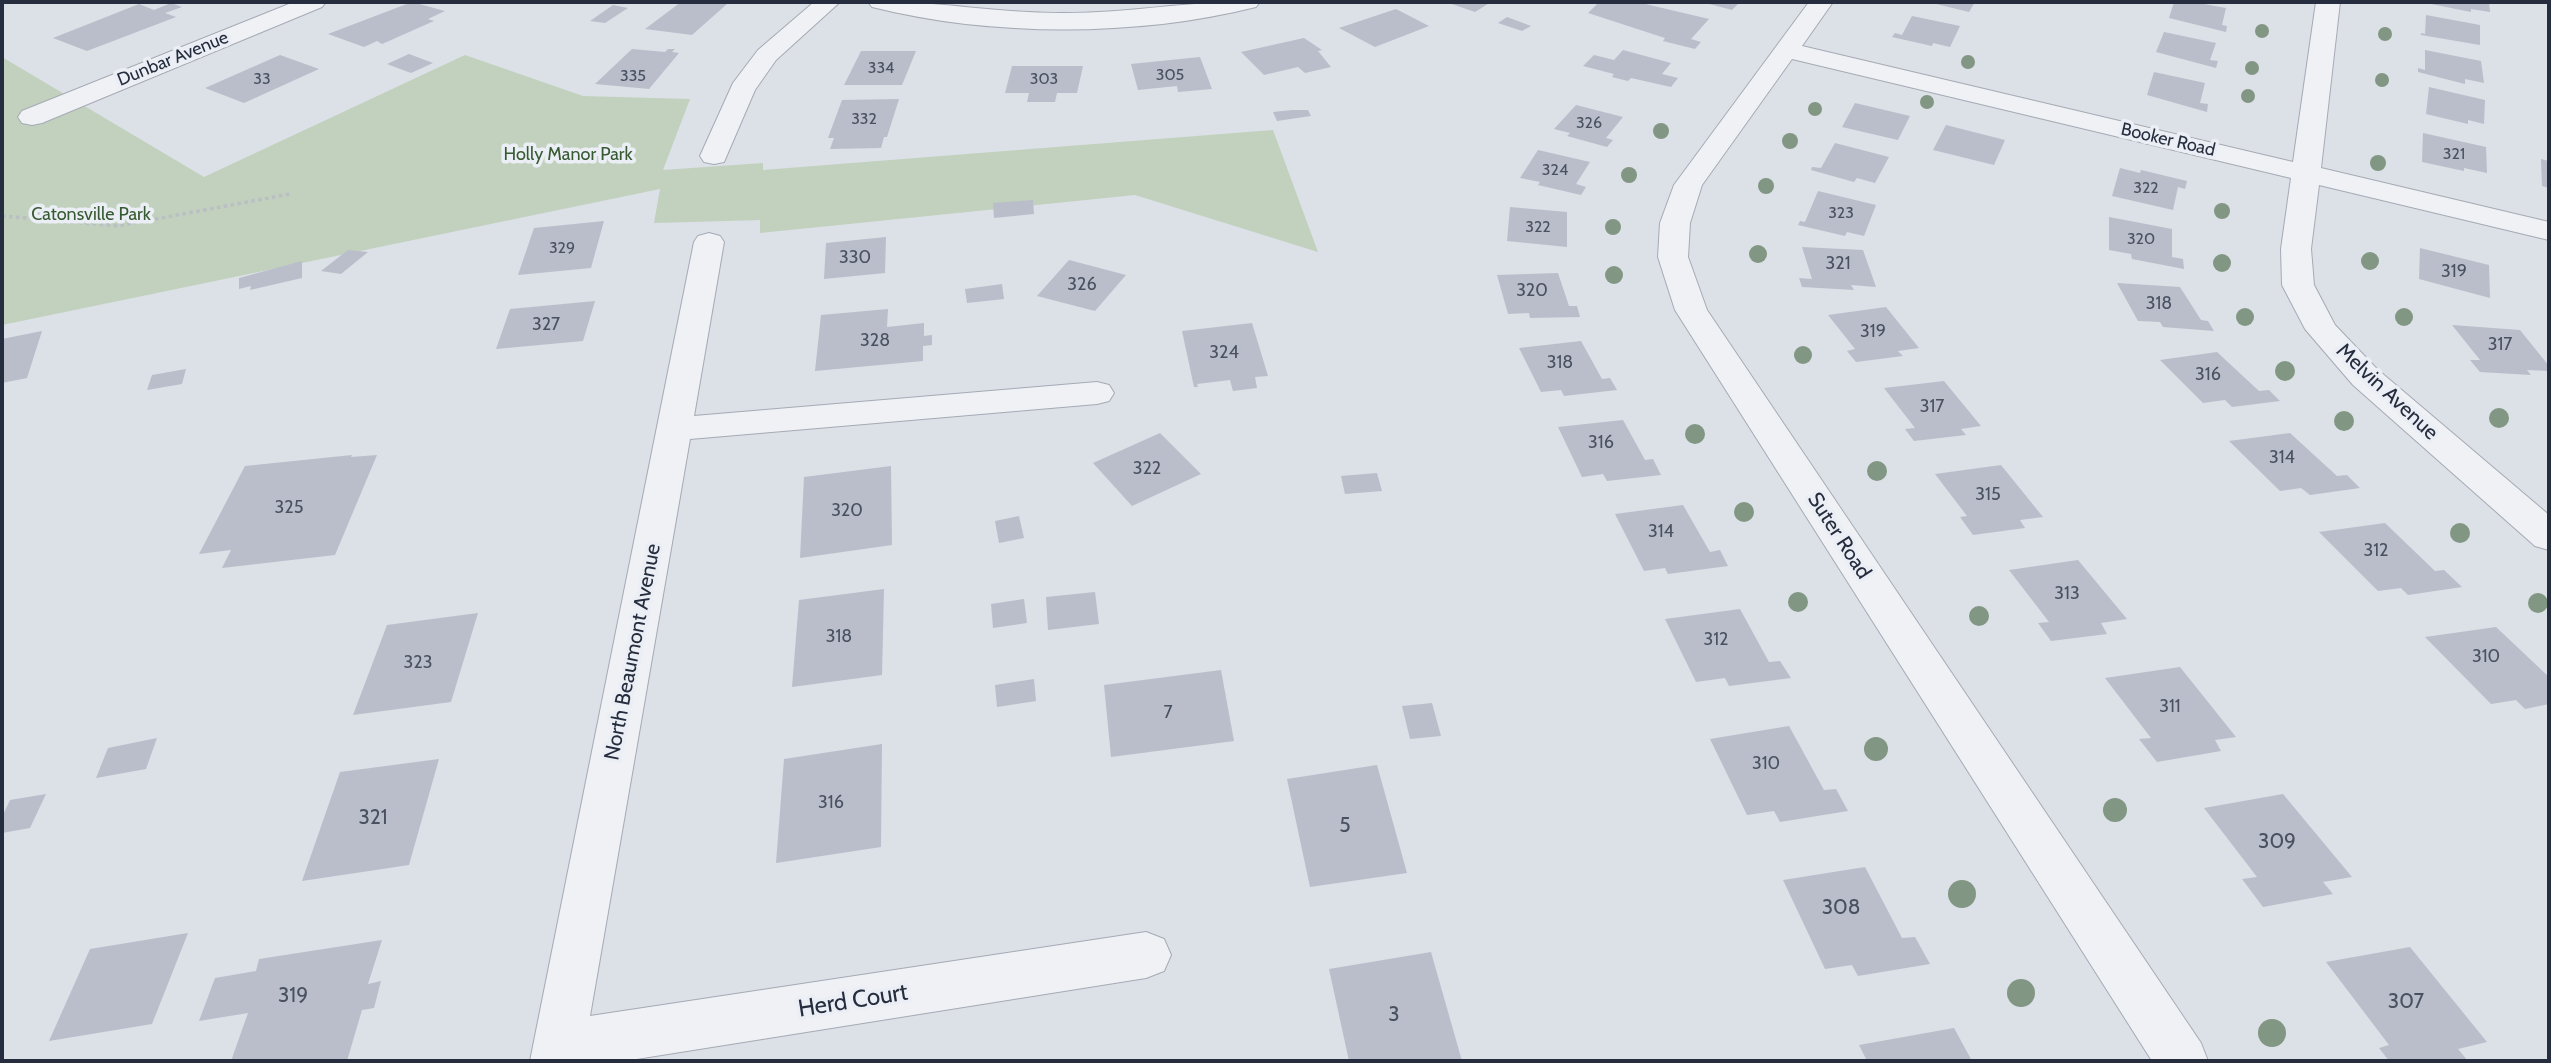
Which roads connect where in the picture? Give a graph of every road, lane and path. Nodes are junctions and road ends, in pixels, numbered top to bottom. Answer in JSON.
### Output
{"nodes":[{"id":1,"x":314,"y":2,"type":"edge"},
{"id":2,"x":828,"y":2,"type":"edge"},
{"id":3,"x":880,"y":2,"type":"edge"},
{"id":4,"x":1248,"y":2,"type":"edge"},
{"id":5,"x":1821,"y":2,"type":"edge"},
{"id":6,"x":2328,"y":2,"type":"edge"},
{"id":7,"x":1786,"y":50,"type":"junction"},
{"id":8,"x":32,"y":117,"type":"dead end"},
{"id":9,"x":714,"y":156,"type":"dead end"},
{"id":10,"x":2305,"y":172,"type":"junction"},
{"id":11,"x":290,"y":194,"type":"dead end"},
{"id":12,"x":2,"y":216,"type":"edge"},
{"id":13,"x":2549,"y":231,"type":"edge"},
{"id":14,"x":709,"y":242,"type":"dead end"},
{"id":15,"x":1097,"y":393,"type":"dead end"},
{"id":16,"x":675,"y":429,"type":"junction"},
{"id":17,"x":2549,"y":536,"type":"edge"},
{"id":18,"x":1146,"y":955,"type":"dead end"},
{"id":19,"x":558,"y":1054,"type":"edge"},
{"id":20,"x":2182,"y":1061,"type":"edge"}],
"edges":[{"from":1,"to":8,"type":"street","name":"Dunbar Avenue"},
{"from":2,"to":9,"type":"street"},
{"from":3,"to":4,"type":"street"},
{"from":5,"to":7,"type":"street","name":"Suter Road"},
{"from":6,"to":10,"type":"street","name":"Melvin Avenue"},
{"from":7,"to":10,"type":"street","name":"Booker Road"},
{"from":7,"to":20,"type":"street","name":"Suter Road"},
{"from":10,"to":13,"type":"street","name":"Booker Road"},
{"from":10,"to":17,"type":"street","name":"Melvin Avenue"},
{"from":11,"to":12,"type":"path"},
{"from":14,"to":16,"type":"street","name":"North Beaumont Avenue"},
{"from":15,"to":16,"type":"street"},
{"from":16,"to":19,"type":"street","name":"North Beaumont Avenue"},
{"from":18,"to":19,"type":"street","name":"Herd Court"}]}
